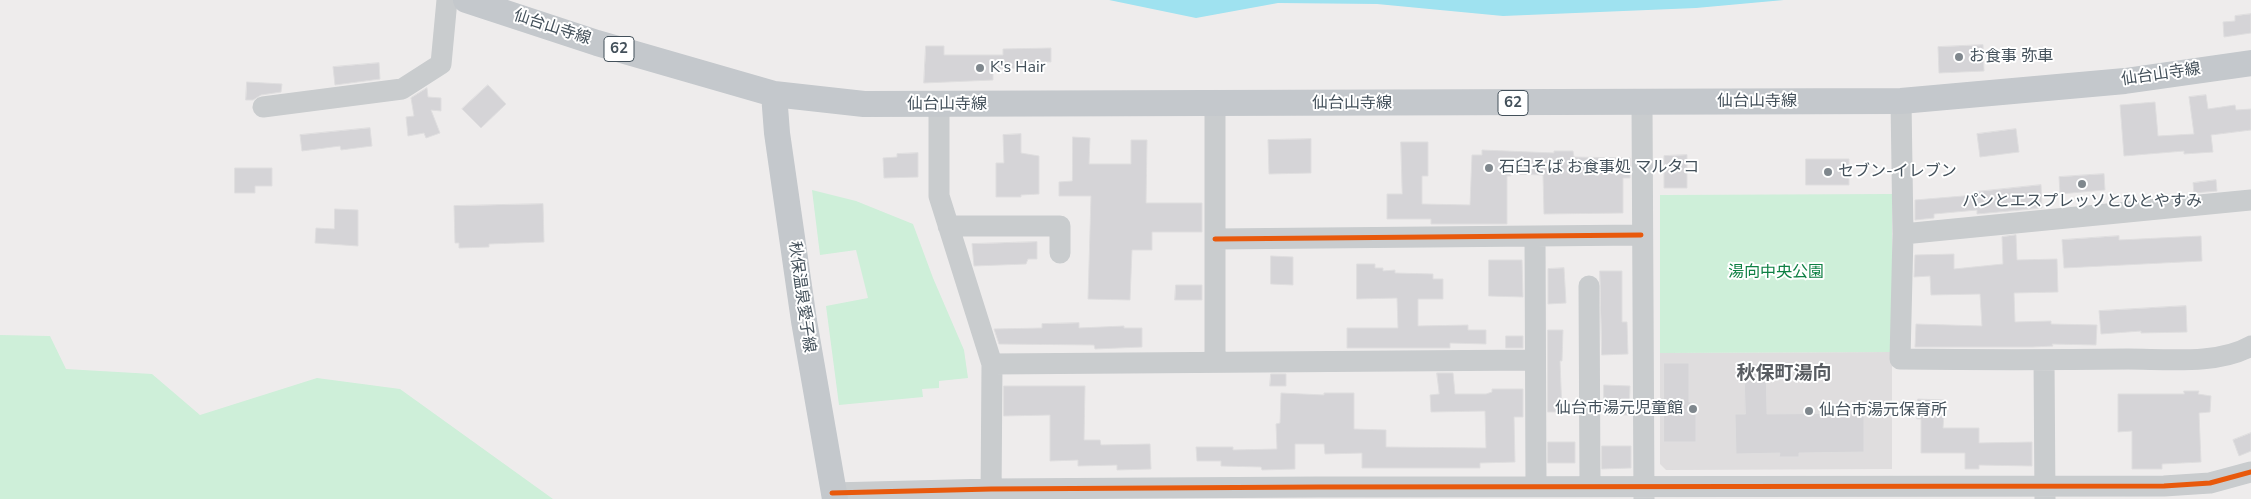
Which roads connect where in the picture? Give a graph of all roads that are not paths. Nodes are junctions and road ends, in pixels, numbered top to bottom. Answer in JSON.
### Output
{"nodes":[{"id":1,"x":447,"y":0,"type":"edge"},
{"id":2,"x":466,"y":0,"type":"edge"},
{"id":3,"x":2251,"y":62,"type":"edge"},
{"id":4,"x":774,"y":94,"type":"junction"},
{"id":5,"x":1901,"y":101,"type":"junction"},
{"id":6,"x":1642,"y":103,"type":"junction"},
{"id":7,"x":1215,"y":104,"type":"junction"},
{"id":8,"x":939,"y":105,"type":"junction"},
{"id":9,"x":263,"y":107,"type":"dead end"},
{"id":10,"x":2251,"y":200,"type":"edge"},
{"id":11,"x":948,"y":226,"type":"junction"},
{"id":12,"x":1903,"y":234,"type":"junction"},
{"id":13,"x":1641,"y":235,"type":"junction"},
{"id":14,"x":1534,"y":236,"type":"junction"},
{"id":15,"x":1215,"y":238,"type":"junction"},
{"id":16,"x":1060,"y":253,"type":"dead end"},
{"id":17,"x":1589,"y":286,"type":"dead end"},
{"id":18,"x":2251,"y":346,"type":"edge"},
{"id":19,"x":1534,"y":360,"type":"junction"},
{"id":20,"x":2044,"y":360,"type":"junction"},
{"id":21,"x":1215,"y":362,"type":"junction"},
{"id":22,"x":992,"y":364,"type":"junction"},
{"id":23,"x":2251,"y":472,"type":"edge"},
{"id":24,"x":1536,"y":486,"type":"junction"},
{"id":25,"x":1590,"y":486,"type":"junction"},
{"id":26,"x":1644,"y":492,"type":"edge"},
{"id":27,"x":1862,"y":492,"type":"edge"},
{"id":28,"x":2046,"y":492,"type":"edge"},
{"id":29,"x":1319,"y":493,"type":"edge"},
{"id":30,"x":991,"y":494,"type":"edge"},
{"id":31,"x":834,"y":496,"type":"edge"}],
"edges":[{"from":1,"to":9,"type":"street"},
{"from":2,"to":4,"type":"main road","name":"仙台山寺線","number":"62"},
{"from":3,"to":5,"type":"main road","name":"仙台山寺線","number":"62"},
{"from":4,"to":8,"type":"main road","name":"仙台山寺線","number":"62"},
{"from":4,"to":31,"type":"main road","name":"秋保温泉愛子線"},
{"from":5,"to":6,"type":"main road","name":"仙台山寺線","number":"62"},
{"from":5,"to":12,"type":"street"},
{"from":6,"to":7,"type":"main road","name":"仙台山寺線","number":"62"},
{"from":6,"to":13,"type":"street"},
{"from":7,"to":8,"type":"main road","name":"仙台山寺線","number":"62"},
{"from":7,"to":15,"type":"street"},
{"from":8,"to":11,"type":"street"},
{"from":10,"to":12,"type":"street"},
{"from":11,"to":16,"type":"street"},
{"from":11,"to":22,"type":"street"},
{"from":12,"to":20,"type":"street"},
{"from":13,"to":14,"type":"street"},
{"from":13,"to":26,"type":"street"},
{"from":14,"to":15,"type":"street"},
{"from":14,"to":19,"type":"street"},
{"from":15,"to":21,"type":"street"},
{"from":17,"to":25,"type":"street"},
{"from":18,"to":20,"type":"street"},
{"from":19,"to":21,"type":"street"},
{"from":19,"to":24,"type":"street"},
{"from":20,"to":28,"type":"street"},
{"from":21,"to":22,"type":"street"},
{"from":22,"to":30,"type":"street"},
{"from":23,"to":28,"type":"street"},
{"from":24,"to":25,"type":"street"},
{"from":24,"to":29,"type":"street"},
{"from":25,"to":26,"type":"street"},
{"from":26,"to":27,"type":"street"},
{"from":27,"to":28,"type":"street"},
{"from":29,"to":30,"type":"street"},
{"from":30,"to":31,"type":"street"}]}
